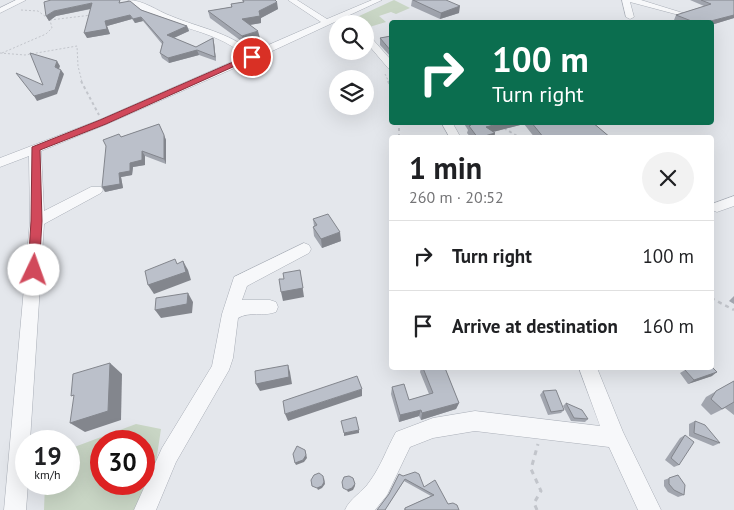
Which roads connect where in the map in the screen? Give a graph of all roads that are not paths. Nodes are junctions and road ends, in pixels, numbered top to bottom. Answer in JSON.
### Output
{"nodes":[{"id":1,"x":22,"y":0,"type":"edge"},
{"id":2,"x":132,"y":0,"type":"edge"},
{"id":3,"x":292,"y":0,"type":"edge"},
{"id":4,"x":378,"y":0,"type":"edge"},
{"id":5,"x":626,"y":0,"type":"edge"},
{"id":6,"x":632,"y":0,"type":"edge"},
{"id":7,"x":2,"y":10,"type":"edge"},
{"id":8,"x":679,"y":13,"type":"edge"},
{"id":9,"x":630,"y":17,"type":"dead end"},
{"id":10,"x":327,"y":23,"type":"junction"},
{"id":11,"x":374,"y":46,"type":"edge"},
{"id":12,"x":252,"y":57,"type":"junction"},
{"id":13,"x":389,"y":64,"type":"edge"},
{"id":14,"x":35,"y":149,"type":"junction"},
{"id":15,"x":0,"y":163,"type":"edge"},
{"id":16,"x":96,"y":190,"type":"dead end"},
{"id":17,"x":734,"y":201,"type":"edge"},
{"id":18,"x":717,"y":207,"type":"dead end"},
{"id":19,"x":37,"y":221,"type":"junction"},
{"id":20,"x":304,"y":249,"type":"dead end"},
{"id":21,"x":270,"y":307,"type":"dead end"},
{"id":22,"x":230,"y":314,"type":"junction"},
{"id":23,"x":589,"y":370,"type":"edge"},
{"id":24,"x":615,"y":438,"type":"junction"},
{"id":25,"x":15,"y":510,"type":"edge"},
{"id":26,"x":145,"y":510,"type":"edge"},
{"id":27,"x":356,"y":510,"type":"edge"},
{"id":28,"x":650,"y":510,"type":"edge"}],
"edges":[{"from":1,"to":7,"type":"street"},
{"from":2,"to":12,"type":"street"},
{"from":3,"to":10,"type":"street"},
{"from":4,"to":10,"type":"street"},
{"from":5,"to":9,"type":"street"},
{"from":6,"to":8,"type":"street"},
{"from":10,"to":12,"type":"street"},
{"from":11,"to":13,"type":"street"},
{"from":12,"to":14,"type":"street"},
{"from":14,"to":15,"type":"street"},
{"from":14,"to":19,"type":"street"},
{"from":16,"to":19,"type":"street"},
{"from":17,"to":18,"type":"street"},
{"from":19,"to":25,"type":"street"},
{"from":20,"to":22,"type":"street"},
{"from":21,"to":22,"type":"street"},
{"from":22,"to":26,"type":"street"},
{"from":23,"to":24,"type":"street"},
{"from":24,"to":27,"type":"street"},
{"from":24,"to":28,"type":"street"}]}
